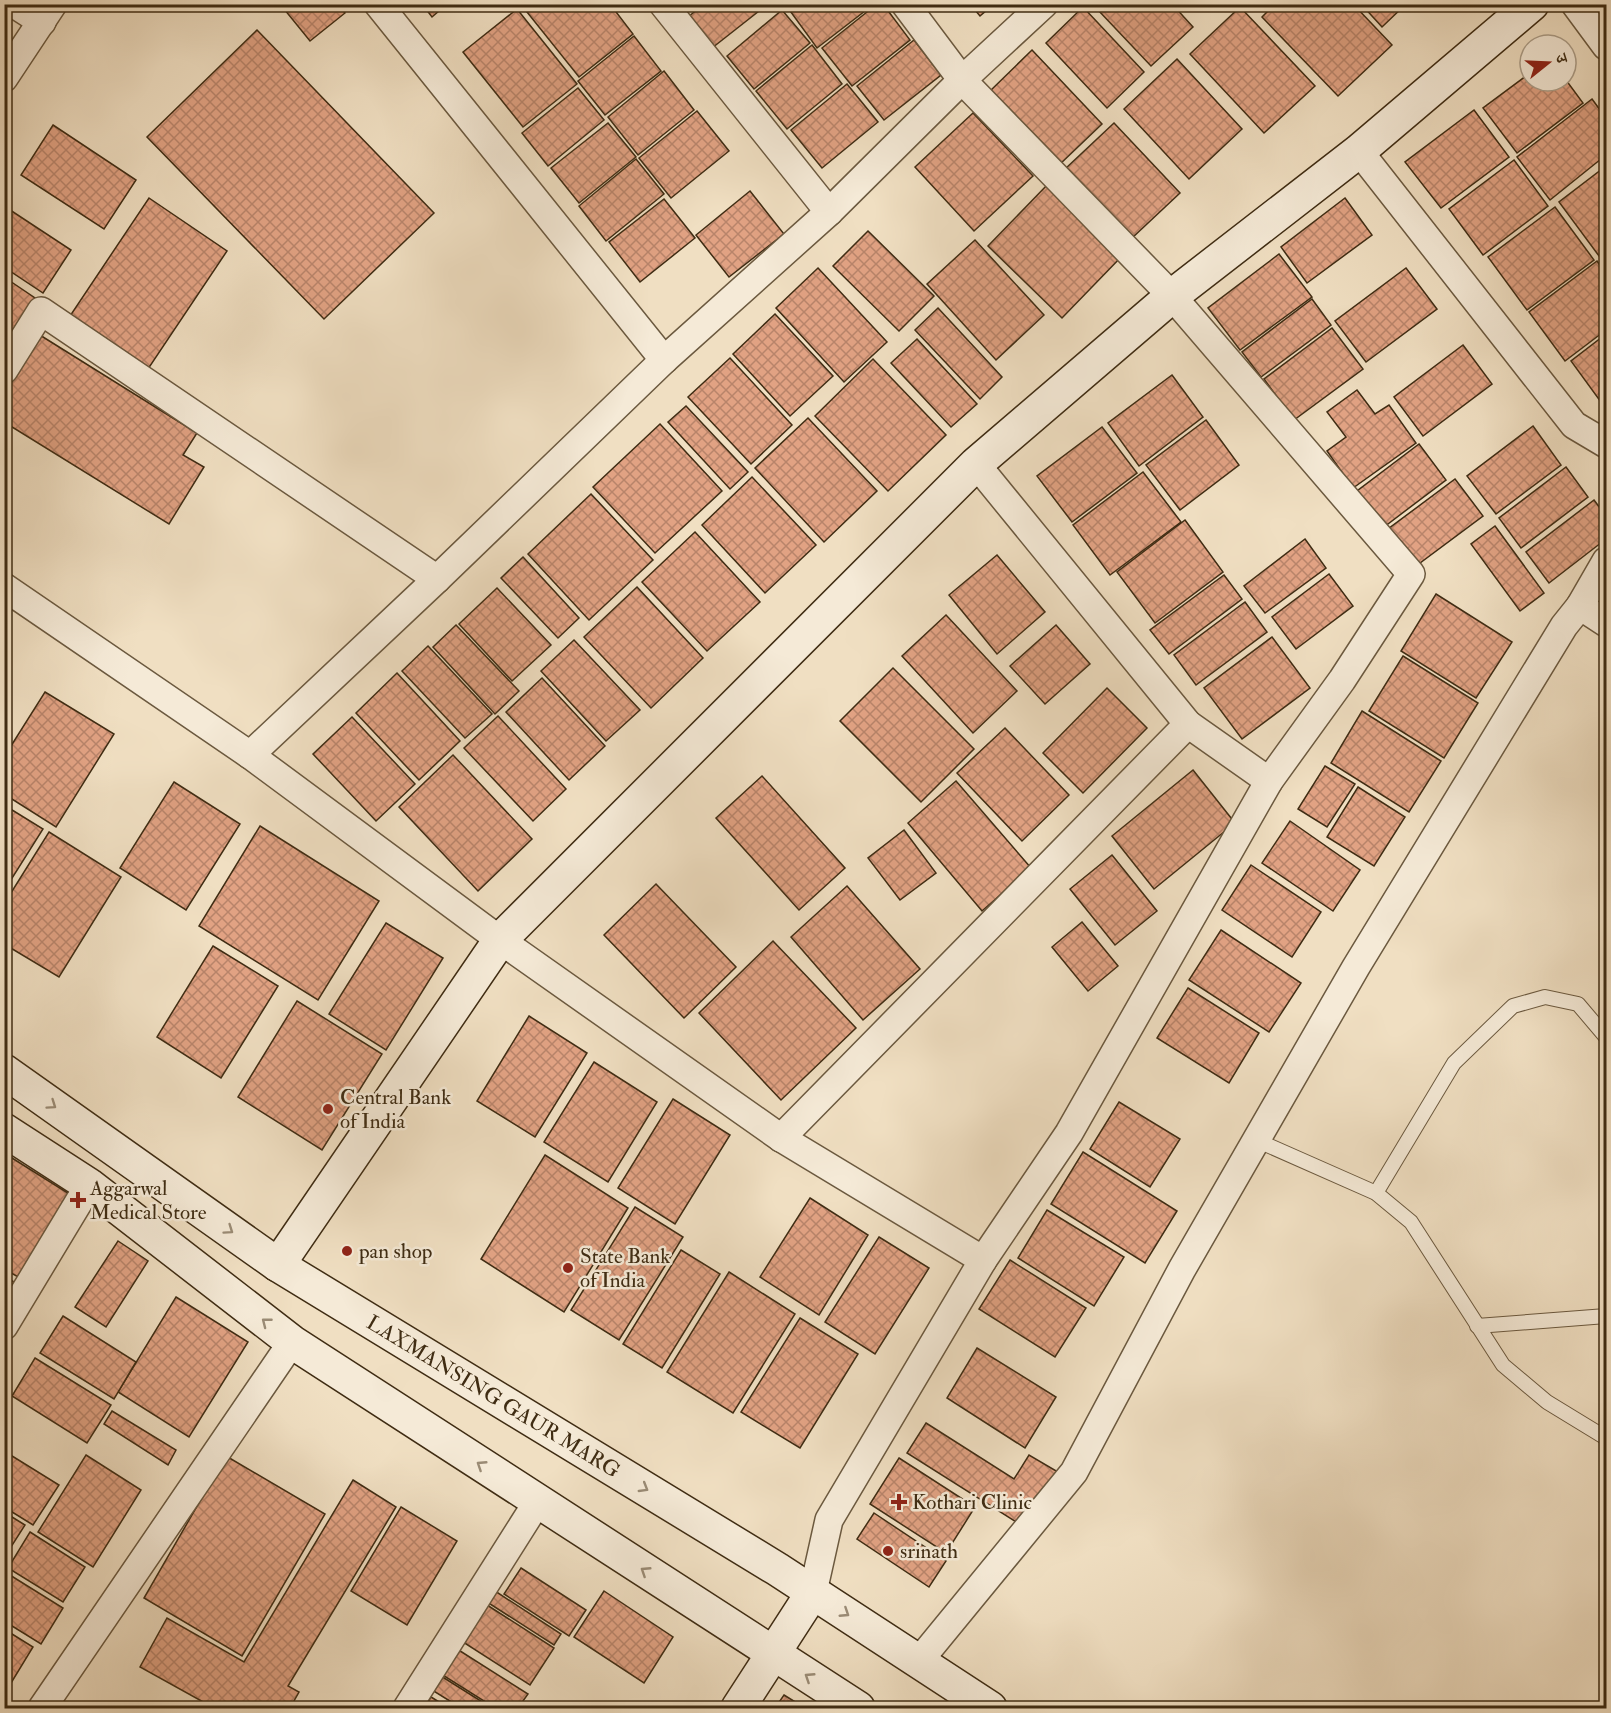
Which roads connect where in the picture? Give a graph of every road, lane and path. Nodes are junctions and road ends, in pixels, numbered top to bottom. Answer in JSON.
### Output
{"nodes":[{"id":1,"x":14,"y":4,"type":"edge"},
{"id":2,"x":378,"y":4,"type":"edge"},
{"id":3,"x":663,"y":4,"type":"edge"},
{"id":4,"x":905,"y":4,"type":"edge"},
{"id":5,"x":1044,"y":4,"type":"edge"},
{"id":6,"x":1532,"y":4,"type":"edge"},
{"id":7,"x":1575,"y":4,"type":"edge"},
{"id":8,"x":47,"y":13,"type":"edge"},
{"id":9,"x":1606,"y":46,"type":"edge"},
{"id":10,"x":4,"y":78,"type":"edge"},
{"id":11,"x":962,"y":80,"type":"junction"},
{"id":12,"x":1359,"y":151,"type":"junction"},
{"id":13,"x":829,"y":212,"type":"junction"},
{"id":14,"x":1172,"y":296,"type":"junction"},
{"id":15,"x":664,"y":360,"type":"junction"},
{"id":16,"x":4,"y":370,"type":"edge"},
{"id":17,"x":1606,"y":444,"type":"edge"},
{"id":18,"x":976,"y":464,"type":"junction"},
{"id":19,"x":1606,"y":561,"type":"edge"},
{"id":20,"x":437,"y":579,"type":"junction"},
{"id":21,"x":4,"y":587,"type":"edge"},
{"id":22,"x":1580,"y":606,"type":"junction"},
{"id":23,"x":1606,"y":623,"type":"edge"},
{"id":24,"x":1188,"y":724,"type":"junction"},
{"id":25,"x":250,"y":755,"type":"junction"},
{"id":26,"x":1269,"y":781,"type":"junction"},
{"id":27,"x":500,"y":940,"type":"junction"},
{"id":28,"x":1606,"y":1037,"type":"edge"},
{"id":29,"x":4,"y":1071,"type":"edge"},
{"id":30,"x":4,"y":1130,"type":"edge"},
{"id":31,"x":782,"y":1138,"type":"junction"},
{"id":32,"x":1256,"y":1140,"type":"junction"},
{"id":33,"x":89,"y":1185,"type":"junction"},
{"id":34,"x":1376,"y":1193,"type":"junction"},
{"id":35,"x":983,"y":1260,"type":"junction"},
{"id":36,"x":278,"y":1265,"type":"junction"},
{"id":37,"x":1606,"y":1316,"type":"edge"},
{"id":38,"x":4,"y":1326,"type":"edge"},
{"id":39,"x":1477,"y":1326,"type":"junction"},
{"id":40,"x":292,"y":1342,"type":"junction"},
{"id":41,"x":1606,"y":1438,"type":"edge"},
{"id":42,"x":538,"y":1502,"type":"junction"},
{"id":43,"x":813,"y":1592,"type":"junction"},
{"id":44,"x":773,"y":1654,"type":"junction"},
{"id":45,"x":919,"y":1661,"type":"junction"},
{"id":46,"x":42,"y":1708,"type":"edge"},
{"id":47,"x":408,"y":1708,"type":"edge"},
{"id":48,"x":738,"y":1708,"type":"edge"},
{"id":49,"x":858,"y":1708,"type":"edge"},
{"id":50,"x":990,"y":1708,"type":"edge"}],
"edges":[{"from":1,"to":8,"type":"street"},
{"from":2,"to":15,"type":"street"},
{"from":3,"to":13,"type":"street"},
{"from":4,"to":11,"type":"street"},
{"from":5,"to":11,"type":"street"},
{"from":6,"to":12,"type":"main road"},
{"from":7,"to":9,"type":"street"},
{"from":8,"to":10,"type":"street"},
{"from":11,"to":13,"type":"street"},
{"from":11,"to":14,"type":"street"},
{"from":12,"to":14,"type":"main road"},
{"from":12,"to":17,"type":"street"},
{"from":13,"to":15,"type":"street"},
{"from":14,"to":18,"type":"main road"},
{"from":14,"to":26,"type":"street"},
{"from":15,"to":20,"type":"street"},
{"from":16,"to":20,"type":"street"},
{"from":18,"to":24,"type":"street"},
{"from":18,"to":27,"type":"main road"},
{"from":19,"to":22,"type":"street"},
{"from":20,"to":25,"type":"street"},
{"from":21,"to":25,"type":"street"},
{"from":22,"to":23,"type":"street"},
{"from":22,"to":32,"type":"street"},
{"from":24,"to":26,"type":"street"},
{"from":24,"to":31,"type":"street"},
{"from":25,"to":27,"type":"street"},
{"from":26,"to":35,"type":"street"},
{"from":27,"to":31,"type":"street"},
{"from":27,"to":36,"type":"main road"},
{"from":28,"to":34,"type":"lane"},
{"from":29,"to":36,"type":"main road","name":"LAXMANSING GAUR MARG","one_way":true},
{"from":30,"to":33,"type":"main road"},
{"from":31,"to":35,"type":"street"},
{"from":32,"to":34,"type":"lane"},
{"from":32,"to":45,"type":"street"},
{"from":33,"to":38,"type":"street"},
{"from":40,"to":33,"type":"main road","one_way":true},
{"from":34,"to":39,"type":"lane"},
{"from":35,"to":43,"type":"street"},
{"from":36,"to":43,"type":"main road","name":"LAXMANSING GAUR MARG","one_way":true},
{"from":37,"to":39,"type":"lane"},
{"from":39,"to":41,"type":"lane"},
{"from":42,"to":40,"type":"main road","one_way":true},
{"from":40,"to":46,"type":"street"},
{"from":44,"to":42,"type":"main road","one_way":true},
{"from":42,"to":47,"type":"street"},
{"from":43,"to":44,"type":"main road"},
{"from":43,"to":45,"type":"main road","name":"LAXMANSING GAUR MARG","one_way":true},
{"from":44,"to":48,"type":"main road"},
{"from":49,"to":44,"type":"main road","one_way":true},
{"from":45,"to":50,"type":"main road","name":"LAXMANSING GAUR MARG"}]}
